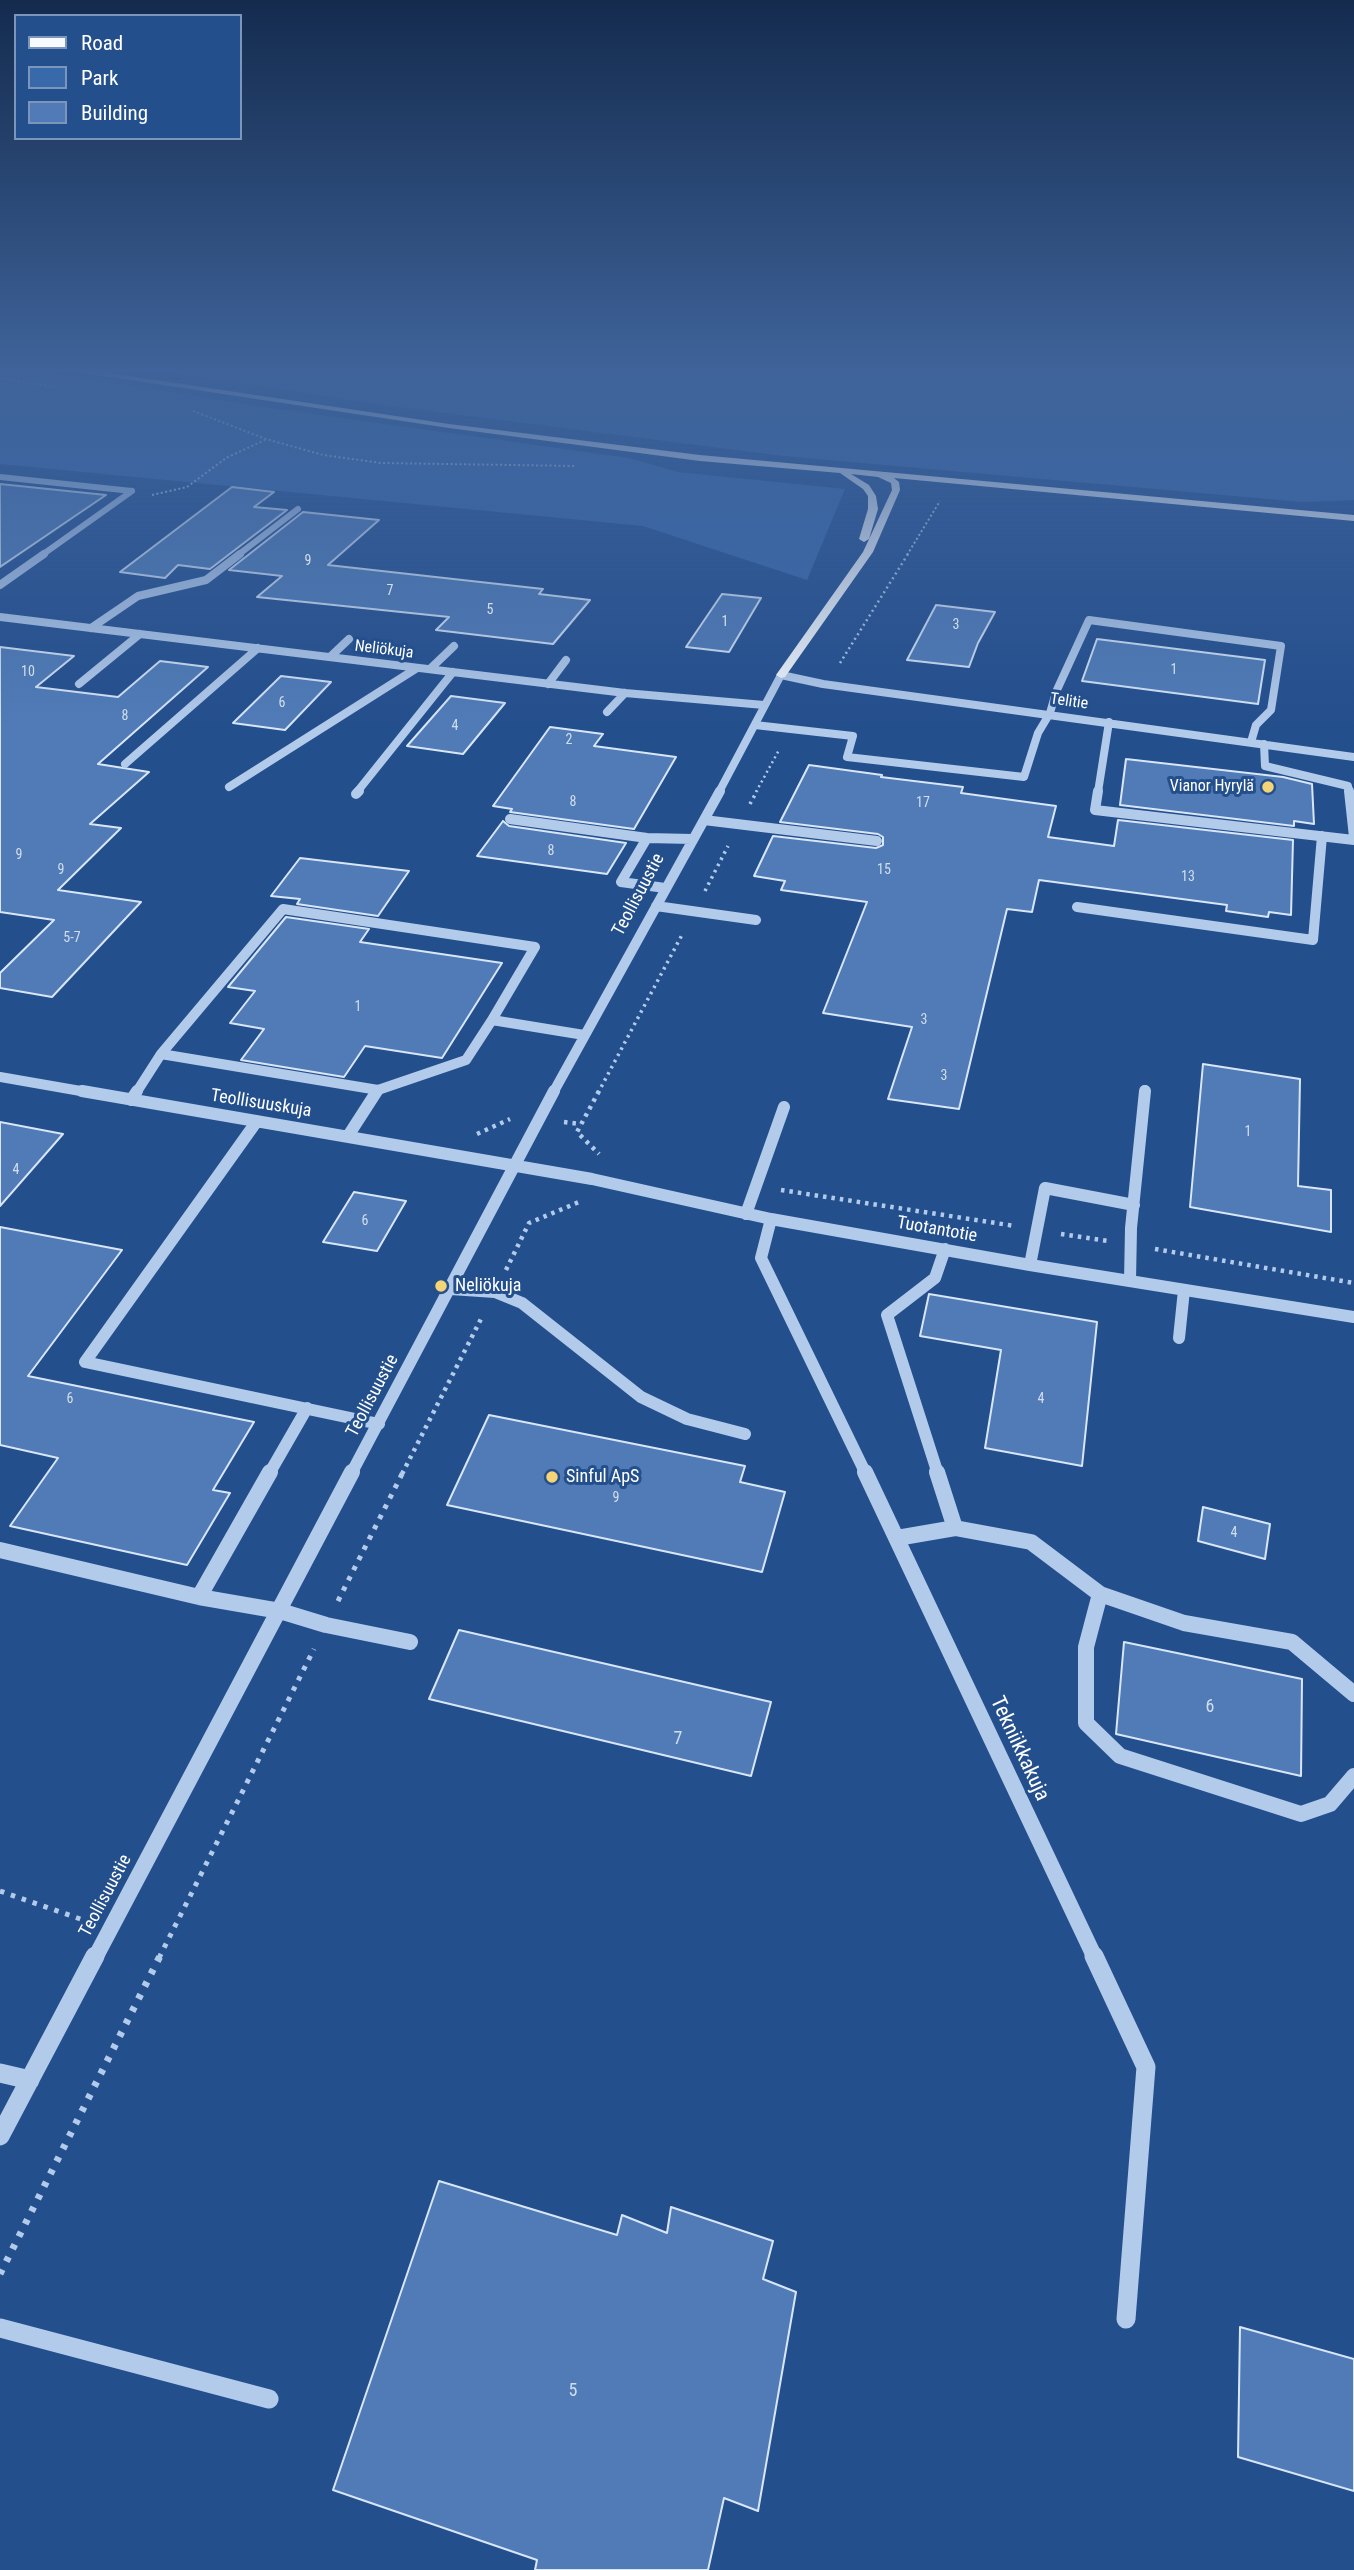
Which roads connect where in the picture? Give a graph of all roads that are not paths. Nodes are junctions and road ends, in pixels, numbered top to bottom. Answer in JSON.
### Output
{"nodes":[{"id":1,"x":103,"y":488,"type":"edge"},
{"id":2,"x":866,"y":488,"type":"edge"},
{"id":3,"x":895,"y":488,"type":"edge"},
{"id":4,"x":1021,"y":488,"type":"edge"},
{"id":5,"x":298,"y":509,"type":"dead end"},
{"id":6,"x":899,"y":511,"type":"dead end"},
{"id":7,"x":1354,"y":518,"type":"edge"},
{"id":8,"x":856,"y":569,"type":"junction"},
{"id":9,"x":0,"y":585,"type":"edge"},
{"id":10,"x":0,"y":617,"type":"edge"},
{"id":11,"x":91,"y":628,"type":"junction"},
{"id":12,"x":140,"y":634,"type":"junction"},
{"id":13,"x":349,"y":639,"type":"dead end"},
{"id":14,"x":454,"y":646,"type":"dead end"},
{"id":15,"x":258,"y":648,"type":"junction"},
{"id":16,"x":330,"y":657,"type":"junction"},
{"id":17,"x":566,"y":660,"type":"dead end"},
{"id":18,"x":417,"y":668,"type":"junction"},
{"id":19,"x":430,"y":669,"type":"junction"},
{"id":20,"x":453,"y":672,"type":"junction"},
{"id":21,"x":780,"y":675,"type":"junction"},
{"id":22,"x":79,"y":684,"type":"dead end"},
{"id":23,"x":548,"y":684,"type":"junction"},
{"id":24,"x":625,"y":693,"type":"junction"},
{"id":25,"x":764,"y":705,"type":"junction"},
{"id":26,"x":607,"y":712,"type":"dead end"},
{"id":27,"x":1050,"y":713,"type":"junction"},
{"id":28,"x":1109,"y":722,"type":"junction"},
{"id":29,"x":755,"y":725,"type":"junction"},
{"id":30,"x":1251,"y":742,"type":"junction"},
{"id":31,"x":1264,"y":744,"type":"junction"},
{"id":32,"x":1354,"y":757,"type":"edge"},
{"id":33,"x":125,"y":764,"type":"dead end"},
{"id":34,"x":229,"y":787,"type":"dead end"},
{"id":35,"x":356,"y":794,"type":"dead end"},
{"id":36,"x":510,"y":819,"type":"dead end"},
{"id":37,"x":704,"y":820,"type":"junction"},
{"id":38,"x":1322,"y":836,"type":"junction"},
{"id":39,"x":647,"y":838,"type":"junction"},
{"id":40,"x":692,"y":839,"type":"junction"},
{"id":41,"x":1354,"y":839,"type":"edge"},
{"id":42,"x":877,"y":841,"type":"dead end"},
{"id":43,"x":664,"y":888,"type":"junction"},
{"id":44,"x":656,"y":906,"type":"junction"},
{"id":45,"x":1077,"y":907,"type":"dead end"},
{"id":46,"x":757,"y":920,"type":"dead end"},
{"id":47,"x":492,"y":1020,"type":"junction"},
{"id":48,"x":584,"y":1035,"type":"junction"},
{"id":49,"x":160,"y":1054,"type":"junction"},
{"id":50,"x":0,"y":1077,"type":"edge"},
{"id":51,"x":378,"y":1090,"type":"junction"},
{"id":52,"x":1145,"y":1090,"type":"dead end"},
{"id":53,"x":131,"y":1100,"type":"junction"},
{"id":54,"x":784,"y":1107,"type":"dead end"},
{"id":55,"x":257,"y":1121,"type":"junction"},
{"id":56,"x":348,"y":1136,"type":"junction"},
{"id":57,"x":516,"y":1167,"type":"junction"},
{"id":58,"x":1134,"y":1205,"type":"junction"},
{"id":59,"x":746,"y":1214,"type":"junction"},
{"id":60,"x":771,"y":1219,"type":"junction"},
{"id":61,"x":945,"y":1249,"type":"junction"},
{"id":62,"x":1030,"y":1265,"type":"junction"},
{"id":63,"x":1130,"y":1281,"type":"junction"},
{"id":64,"x":451,"y":1289,"type":"junction"},
{"id":65,"x":1184,"y":1290,"type":"junction"},
{"id":66,"x":1354,"y":1317,"type":"edge"},
{"id":67,"x":1179,"y":1338,"type":"dead end"},
{"id":68,"x":307,"y":1408,"type":"junction"},
{"id":69,"x":379,"y":1424,"type":"junction"},
{"id":70,"x":745,"y":1434,"type":"dead end"},
{"id":71,"x":955,"y":1528,"type":"junction"},
{"id":72,"x":897,"y":1538,"type":"junction"},
{"id":73,"x":0,"y":1550,"type":"edge"},
{"id":74,"x":1100,"y":1594,"type":"junction"},
{"id":75,"x":200,"y":1597,"type":"junction"},
{"id":76,"x":280,"y":1611,"type":"junction"},
{"id":77,"x":410,"y":1642,"type":"dead end"},
{"id":78,"x":1354,"y":1694,"type":"edge"},
{"id":79,"x":1354,"y":1776,"type":"edge"},
{"id":80,"x":0,"y":2073,"type":"edge"},
{"id":81,"x":30,"y":2080,"type":"junction"},
{"id":82,"x":0,"y":2136,"type":"edge"},
{"id":83,"x":1126,"y":2319,"type":"dead end"},
{"id":84,"x":0,"y":2328,"type":"edge"},
{"id":85,"x":270,"y":2399,"type":"dead end"}],
"edges":[{"from":1,"to":9,"type":"street"},
{"from":2,"to":8,"type":"main road"},
{"from":3,"to":8,"type":"main road"},
{"from":4,"to":7,"type":"main road"},
{"from":5,"to":11,"type":"street"},
{"from":6,"to":8,"type":"main road"},
{"from":8,"to":21,"type":"main road"},
{"from":10,"to":11,"type":"street","name":"Neliökuja"},
{"from":11,"to":12,"type":"street","name":"Neliökuja"},
{"from":12,"to":15,"type":"street","name":"Neliökuja"},
{"from":12,"to":22,"type":"street"},
{"from":13,"to":16,"type":"street"},
{"from":14,"to":19,"type":"street"},
{"from":15,"to":16,"type":"street","name":"Neliökuja"},
{"from":15,"to":33,"type":"street"},
{"from":16,"to":18,"type":"street","name":"Neliökuja"},
{"from":17,"to":23,"type":"street"},
{"from":18,"to":19,"type":"street","name":"Neliökuja"},
{"from":18,"to":34,"type":"street"},
{"from":19,"to":20,"type":"street","name":"Neliökuja"},
{"from":20,"to":23,"type":"street","name":"Neliökuja"},
{"from":20,"to":35,"type":"street"},
{"from":21,"to":25,"type":"street","name":"Teollisuustie"},
{"from":21,"to":27,"type":"street","name":"Telitie"},
{"from":23,"to":24,"type":"street","name":"Neliökuja"},
{"from":24,"to":25,"type":"street","name":"Neliökuja"},
{"from":24,"to":26,"type":"street"},
{"from":25,"to":29,"type":"street","name":"Teollisuustie"},
{"from":27,"to":28,"type":"street","name":"Telitie"},
{"from":27,"to":29,"type":"street"},
{"from":27,"to":30,"type":"street"},
{"from":28,"to":30,"type":"street","name":"Telitie"},
{"from":28,"to":38,"type":"street"},
{"from":29,"to":37,"type":"street","name":"Teollisuustie"},
{"from":30,"to":31,"type":"street","name":"Telitie"},
{"from":31,"to":32,"type":"street","name":"Telitie"},
{"from":31,"to":41,"type":"street"},
{"from":36,"to":39,"type":"street"},
{"from":37,"to":40,"type":"street","name":"Teollisuustie"},
{"from":37,"to":42,"type":"street"},
{"from":38,"to":41,"type":"street"},
{"from":38,"to":45,"type":"street"},
{"from":39,"to":40,"type":"street"},
{"from":39,"to":43,"type":"street"},
{"from":40,"to":43,"type":"street","name":"Teollisuustie"},
{"from":43,"to":44,"type":"street","name":"Teollisuustie"},
{"from":44,"to":46,"type":"street"},
{"from":44,"to":48,"type":"street","name":"Teollisuustie"},
{"from":47,"to":48,"type":"street"},
{"from":47,"to":49,"type":"street"},
{"from":47,"to":51,"type":"street"},
{"from":48,"to":57,"type":"street","name":"Teollisuustie"},
{"from":49,"to":51,"type":"street"},
{"from":49,"to":53,"type":"street"},
{"from":50,"to":53,"type":"street","name":"Teollisuuskuja"},
{"from":51,"to":56,"type":"street"},
{"from":52,"to":58,"type":"street"},
{"from":53,"to":55,"type":"street","name":"Teollisuuskuja"},
{"from":54,"to":59,"type":"street"},
{"from":55,"to":56,"type":"street","name":"Teollisuuskuja"},
{"from":55,"to":68,"type":"street"},
{"from":56,"to":57,"type":"street","name":"Teollisuuskuja"},
{"from":57,"to":59,"type":"street","name":"Tuotantotie"},
{"from":57,"to":64,"type":"street","name":"Teollisuustie"},
{"from":58,"to":62,"type":"street"},
{"from":58,"to":63,"type":"street"},
{"from":59,"to":60,"type":"street","name":"Tuotantotie"},
{"from":60,"to":61,"type":"street","name":"Tuotantotie"},
{"from":60,"to":72,"type":"street","name":"Tekniikkakuja"},
{"from":61,"to":62,"type":"street","name":"Tuotantotie"},
{"from":61,"to":71,"type":"street"},
{"from":62,"to":63,"type":"street","name":"Tuotantotie"},
{"from":63,"to":65,"type":"street","name":"Tuotantotie"},
{"from":64,"to":69,"type":"street","name":"Teollisuustie"},
{"from":64,"to":70,"type":"street"},
{"from":65,"to":66,"type":"street","name":"Tuotantotie"},
{"from":65,"to":67,"type":"street"},
{"from":68,"to":69,"type":"street"},
{"from":68,"to":75,"type":"street"},
{"from":69,"to":76,"type":"street","name":"Teollisuustie"},
{"from":71,"to":72,"type":"street"},
{"from":71,"to":74,"type":"street"},
{"from":72,"to":83,"type":"street","name":"Tekniikkakuja"},
{"from":73,"to":75,"type":"street"},
{"from":74,"to":78,"type":"street"},
{"from":74,"to":79,"type":"street"},
{"from":75,"to":76,"type":"street"},
{"from":76,"to":77,"type":"street"},
{"from":76,"to":81,"type":"street","name":"Teollisuustie"},
{"from":80,"to":81,"type":"street"},
{"from":81,"to":82,"type":"street","name":"Teollisuustie"},
{"from":84,"to":85,"type":"street"}]}
